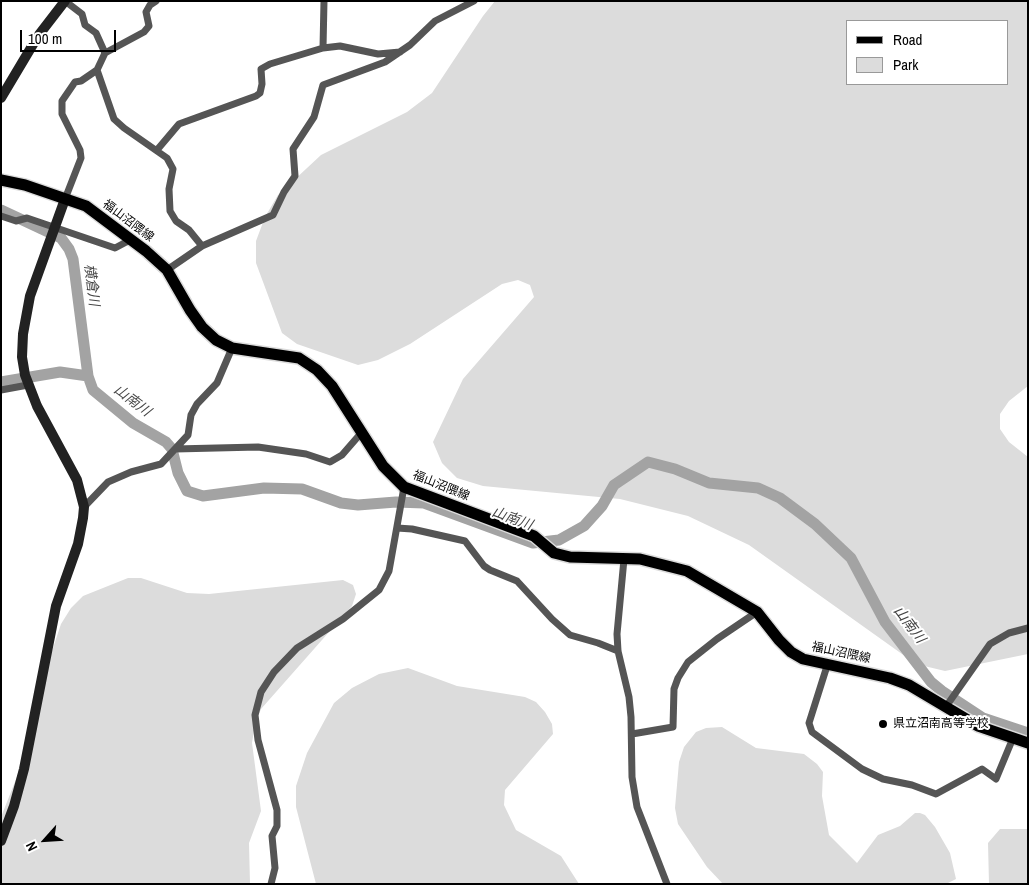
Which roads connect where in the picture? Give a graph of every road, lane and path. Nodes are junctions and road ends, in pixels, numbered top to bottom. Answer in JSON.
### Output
{"nodes":[{"id":1,"x":65,"y":1,"type":"edge"},
{"id":2,"x":156,"y":1,"type":"edge"},
{"id":3,"x":324,"y":1,"type":"edge"},
{"id":4,"x":474,"y":1,"type":"edge"},
{"id":5,"x":322,"y":48,"type":"junction"},
{"id":6,"x":402,"y":52,"type":"junction"},
{"id":7,"x":105,"y":53,"type":"junction"},
{"id":8,"x":97,"y":70,"type":"junction"},
{"id":9,"x":1,"y":98,"type":"edge"},
{"id":10,"x":157,"y":150,"type":"junction"},
{"id":11,"x":1,"y":180,"type":"edge"},
{"id":12,"x":65,"y":199,"type":"junction"},
{"id":13,"x":1,"y":216,"type":"edge"},
{"id":14,"x":54,"y":227,"type":"junction"},
{"id":15,"x":130,"y":240,"type":"junction"},
{"id":16,"x":202,"y":246,"type":"junction"},
{"id":17,"x":167,"y":270,"type":"junction"},
{"id":18,"x":232,"y":348,"type":"junction"},
{"id":19,"x":27,"y":380,"type":"junction"},
{"id":20,"x":1,"y":390,"type":"edge"},
{"id":21,"x":362,"y":432,"type":"junction"},
{"id":22,"x":175,"y":449,"type":"junction"},
{"id":23,"x":404,"y":487,"type":"junction"},
{"id":24,"x":84,"y":507,"type":"junction"},
{"id":25,"x":397,"y":528,"type":"junction"},
{"id":26,"x":624,"y":559,"type":"junction"},
{"id":27,"x":757,"y":612,"type":"junction"},
{"id":28,"x":1028,"y":628,"type":"edge"},
{"id":29,"x":618,"y":651,"type":"junction"},
{"id":30,"x":827,"y":666,"type":"junction"},
{"id":31,"x":946,"y":706,"type":"junction"},
{"id":32,"x":632,"y":734,"type":"junction"},
{"id":33,"x":1012,"y":738,"type":"junction"},
{"id":34,"x":1028,"y":743,"type":"edge"},
{"id":35,"x":1,"y":841,"type":"edge"},
{"id":36,"x":271,"y":884,"type":"edge"},
{"id":37,"x":667,"y":884,"type":"edge"}],
"edges":[{"from":1,"to":7,"type":"street"},
{"from":1,"to":9,"type":"street"},
{"from":2,"to":7,"type":"street"},
{"from":3,"to":5,"type":"street"},
{"from":4,"to":6,"type":"street"},
{"from":5,"to":6,"type":"street"},
{"from":5,"to":10,"type":"street"},
{"from":6,"to":16,"type":"street"},
{"from":7,"to":8,"type":"street"},
{"from":8,"to":10,"type":"street"},
{"from":8,"to":12,"type":"street"},
{"from":10,"to":16,"type":"street"},
{"from":11,"to":12,"type":"main road","name":"福山沼隈線"},
{"from":12,"to":14,"type":"street"},
{"from":12,"to":15,"type":"main road","name":"福山沼隈線"},
{"from":13,"to":14,"type":"street"},
{"from":14,"to":15,"type":"street"},
{"from":14,"to":19,"type":"street"},
{"from":15,"to":17,"type":"main road","name":"福山沼隈線"},
{"from":16,"to":17,"type":"street"},
{"from":17,"to":18,"type":"main road","name":"福山沼隈線"},
{"from":18,"to":21,"type":"main road","name":"福山沼隈線"},
{"from":18,"to":22,"type":"street"},
{"from":19,"to":20,"type":"street"},
{"from":19,"to":24,"type":"street"},
{"from":21,"to":22,"type":"street"},
{"from":21,"to":23,"type":"main road","name":"福山沼隈線"},
{"from":22,"to":24,"type":"street"},
{"from":23,"to":25,"type":"street"},
{"from":23,"to":26,"type":"main road","name":"福山沼隈線"},
{"from":24,"to":35,"type":"street"},
{"from":25,"to":29,"type":"street"},
{"from":25,"to":36,"type":"street"},
{"from":26,"to":27,"type":"main road","name":"福山沼隈線"},
{"from":26,"to":29,"type":"street"},
{"from":27,"to":30,"type":"main road","name":"福山沼隈線"},
{"from":27,"to":32,"type":"street"},
{"from":28,"to":31,"type":"street"},
{"from":29,"to":32,"type":"street"},
{"from":30,"to":31,"type":"main road","name":"福山沼隈線"},
{"from":30,"to":33,"type":"street"},
{"from":31,"to":33,"type":"main road","name":"福山沼隈線"},
{"from":32,"to":37,"type":"street"},
{"from":33,"to":34,"type":"main road","name":"福山沼隈線"}]}
